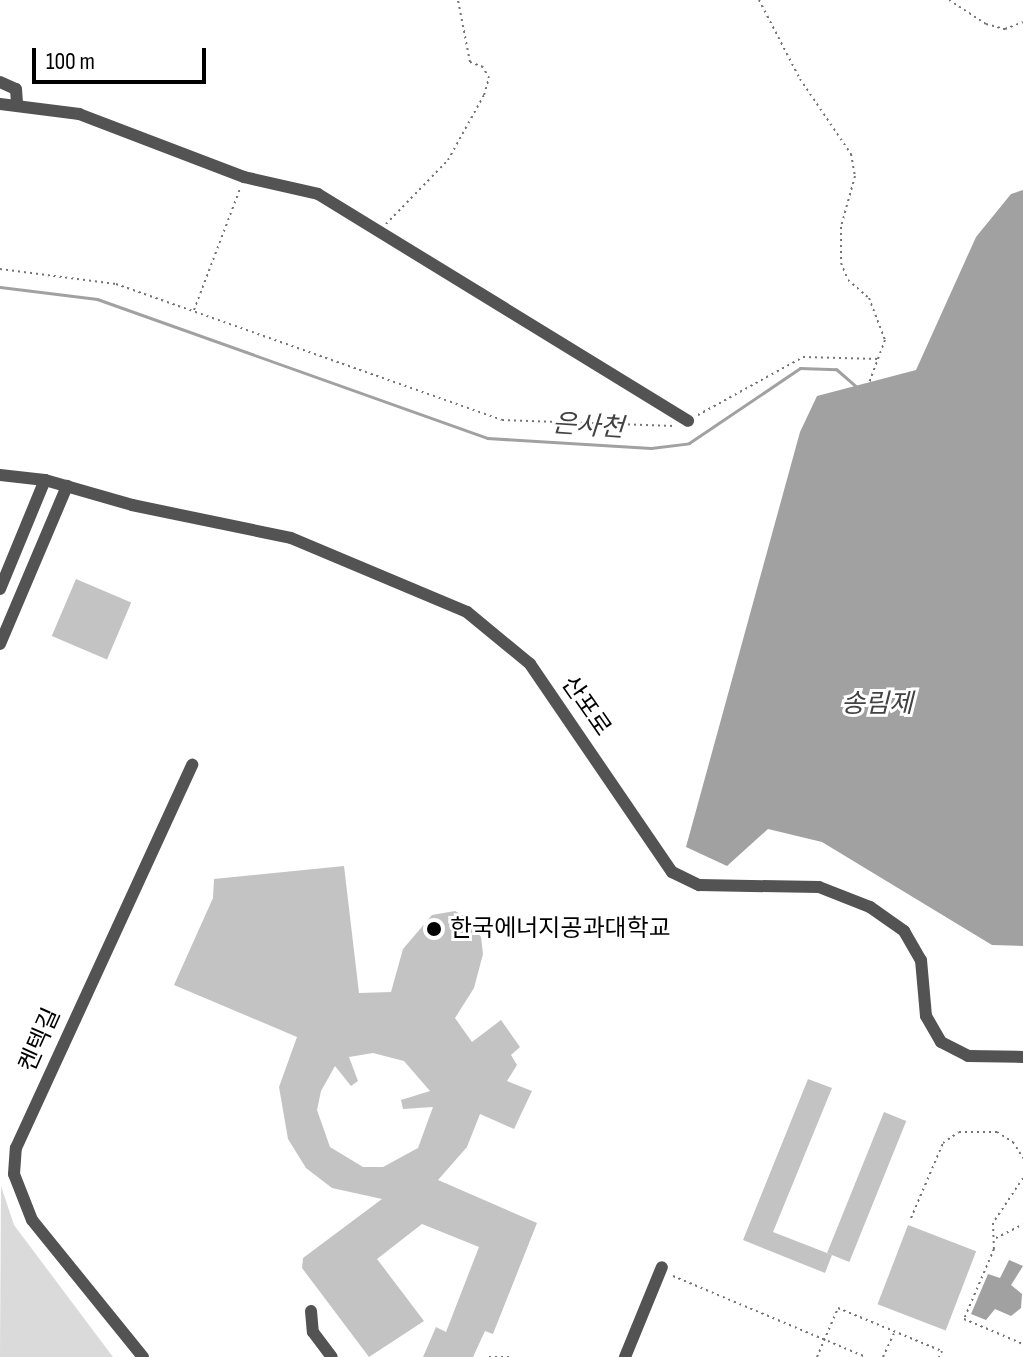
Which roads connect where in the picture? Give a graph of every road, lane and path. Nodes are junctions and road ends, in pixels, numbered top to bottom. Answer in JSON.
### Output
{"nodes":[{"id":1,"x":458,"y":0,"type":"edge"},
{"id":2,"x":759,"y":0,"type":"edge"},
{"id":3,"x":949,"y":0,"type":"edge"},
{"id":4,"x":1023,"y":22,"type":"edge"},
{"id":5,"x":0,"y":82,"type":"edge"},
{"id":6,"x":0,"y":104,"type":"edge"},
{"id":7,"x":17,"y":104,"type":"junction"},
{"id":8,"x":244,"y":177,"type":"junction"},
{"id":9,"x":378,"y":232,"type":"junction"},
{"id":10,"x":0,"y":269,"type":"edge"},
{"id":11,"x":194,"y":312,"type":"junction"},
{"id":12,"x":878,"y":359,"type":"junction"},
{"id":13,"x":869,"y":383,"type":"dead end"},
{"id":14,"x":688,"y":421,"type":"junction"},
{"id":15,"x":0,"y":475,"type":"edge"},
{"id":16,"x":45,"y":480,"type":"junction"},
{"id":17,"x":67,"y":486,"type":"junction"},
{"id":18,"x":0,"y":589,"type":"edge"},
{"id":19,"x":0,"y":644,"type":"edge"},
{"id":20,"x":192,"y":765,"type":"dead end"},
{"id":21,"x":1023,"y":1057,"type":"edge"},
{"id":22,"x":1023,"y":1158,"type":"edge"},
{"id":23,"x":1023,"y":1178,"type":"edge"},
{"id":24,"x":911,"y":1218,"type":"dead end"},
{"id":25,"x":1023,"y":1224,"type":"edge"},
{"id":26,"x":995,"y":1239,"type":"junction"},
{"id":27,"x":666,"y":1271,"type":"joint"},
{"id":28,"x":311,"y":1311,"type":"dead end"},
{"id":29,"x":895,"y":1332,"type":"junction"},
{"id":30,"x":824,"y":1340,"type":"junction"},
{"id":31,"x":1023,"y":1344,"type":"edge"},
{"id":32,"x":143,"y":1357,"type":"edge"},
{"id":33,"x":332,"y":1357,"type":"edge"},
{"id":34,"x":489,"y":1357,"type":"edge"},
{"id":35,"x":509,"y":1357,"type":"edge"},
{"id":36,"x":625,"y":1357,"type":"edge"},
{"id":37,"x":817,"y":1357,"type":"edge"},
{"id":38,"x":866,"y":1357,"type":"edge"},
{"id":39,"x":883,"y":1357,"type":"edge"},
{"id":40,"x":939,"y":1357,"type":"edge"}],
"edges":[{"from":1,"to":9,"type":"path"},
{"from":2,"to":12,"type":"path"},
{"from":3,"to":4,"type":"path"},
{"from":5,"to":7,"type":"street"},
{"from":6,"to":7,"type":"street"},
{"from":7,"to":8,"type":"street"},
{"from":8,"to":9,"type":"street"},
{"from":8,"to":11,"type":"path"},
{"from":9,"to":14,"type":"street"},
{"from":10,"to":11,"type":"path"},
{"from":11,"to":14,"type":"path"},
{"from":12,"to":13,"type":"path"},
{"from":12,"to":14,"type":"path"},
{"from":15,"to":16,"type":"street","name":"산포로"},
{"from":16,"to":17,"type":"street","name":"산포로"},
{"from":16,"to":18,"type":"street"},
{"from":17,"to":19,"type":"street"},
{"from":17,"to":21,"type":"street","name":"산포로"},
{"from":20,"to":32,"type":"street","name":"켄텍길"},
{"from":22,"to":24,"type":"path"},
{"from":23,"to":26,"type":"path"},
{"from":25,"to":26,"type":"path"},
{"from":26,"to":31,"type":"path"},
{"from":27,"to":30,"type":"path"},
{"from":27,"to":36,"type":"street"},
{"from":28,"to":33,"type":"street"},
{"from":29,"to":30,"type":"path"},
{"from":29,"to":39,"type":"path"},
{"from":29,"to":40,"type":"path"},
{"from":30,"to":37,"type":"path"},
{"from":30,"to":38,"type":"path"},
{"from":34,"to":35,"type":"path"}]}
